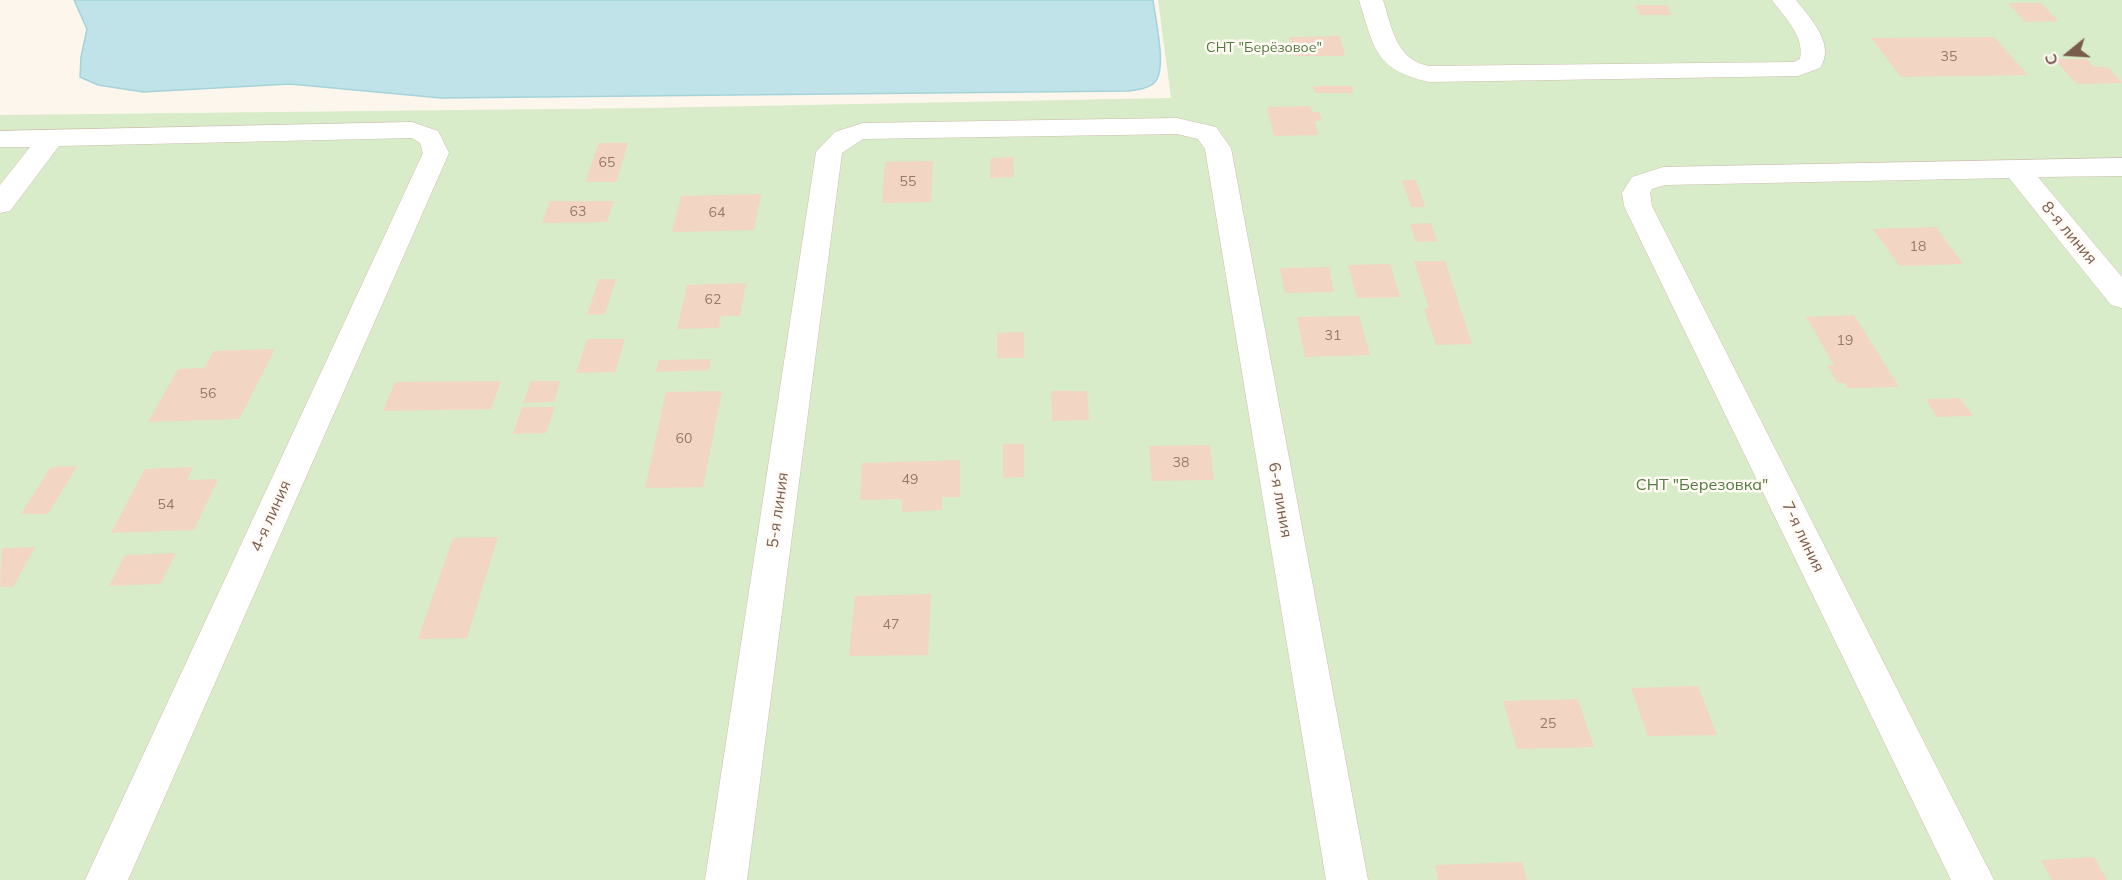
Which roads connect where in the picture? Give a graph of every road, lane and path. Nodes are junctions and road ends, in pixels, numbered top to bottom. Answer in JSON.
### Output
{"nodes":[{"id":1,"x":1371,"y":0,"type":"edge"},
{"id":2,"x":1784,"y":0,"type":"edge"},
{"id":3,"x":1198,"y":129,"type":"joint"},
{"id":4,"x":51,"y":138,"type":"junction"},
{"id":5,"x":0,"y":139,"type":"edge"},
{"id":6,"x":2122,"y":167,"type":"edge"},
{"id":7,"x":2016,"y":169,"type":"junction"},
{"id":8,"x":0,"y":204,"type":"edge"},
{"id":9,"x":2122,"y":297,"type":"edge"},
{"id":10,"x":106,"y":880,"type":"edge"},
{"id":11,"x":726,"y":880,"type":"edge"},
{"id":12,"x":1347,"y":880,"type":"edge"},
{"id":13,"x":1973,"y":880,"type":"edge"}],
"edges":[{"from":1,"to":2,"type":"street"},
{"from":3,"to":11,"type":"street","name":"5-я линия"},
{"from":3,"to":12,"type":"street","name":"6-я линия"},
{"from":4,"to":5,"type":"street"},
{"from":4,"to":8,"type":"street"},
{"from":4,"to":10,"type":"street","name":"4-я линия"},
{"from":6,"to":7,"type":"street"},
{"from":7,"to":9,"type":"street","name":"8-я линия"},
{"from":7,"to":13,"type":"street","name":"7-я линия"}]}
